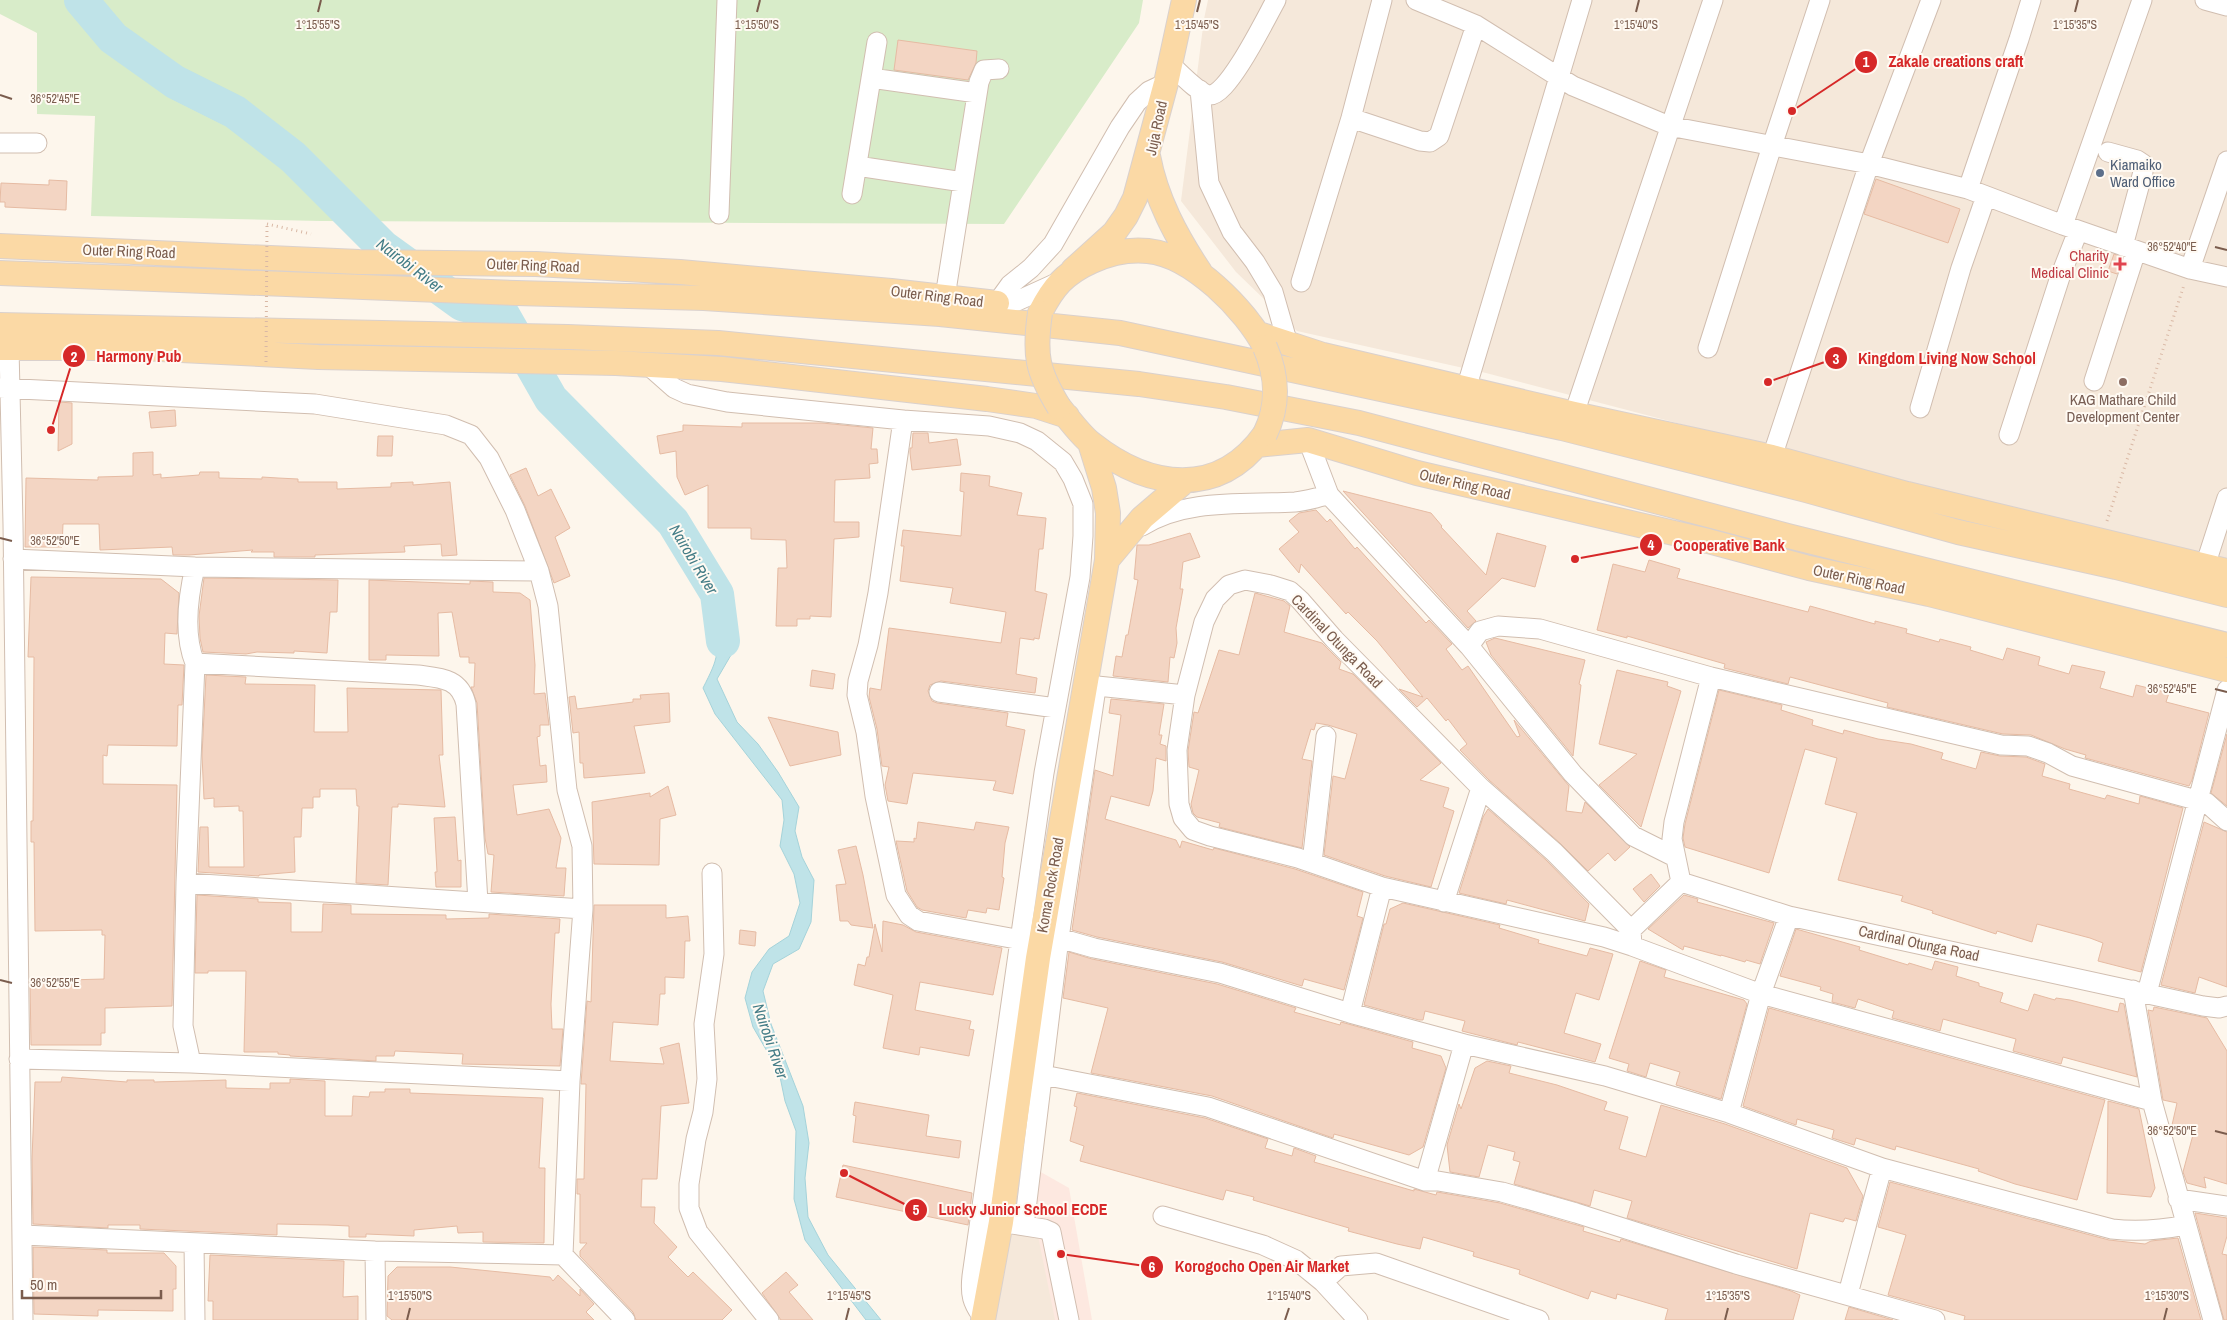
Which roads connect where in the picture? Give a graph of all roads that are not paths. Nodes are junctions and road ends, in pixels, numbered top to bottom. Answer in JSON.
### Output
{"nodes":[{"id":1,"x":727,"y":0,"type":"edge"},
{"id":2,"x":1184,"y":0,"type":"edge"},
{"id":3,"x":1276,"y":0,"type":"edge"},
{"id":4,"x":1382,"y":0,"type":"edge"},
{"id":5,"x":1416,"y":0,"type":"edge"},
{"id":6,"x":1582,"y":0,"type":"edge"},
{"id":7,"x":1713,"y":0,"type":"edge"},
{"id":8,"x":1820,"y":0,"type":"edge"},
{"id":9,"x":1931,"y":0,"type":"edge"},
{"id":10,"x":2031,"y":0,"type":"edge"},
{"id":11,"x":2142,"y":0,"type":"edge"},
{"id":12,"x":2205,"y":0,"type":"edge"},
{"id":13,"x":2227,"y":6,"type":"edge"},
{"id":14,"x":1476,"y":25,"type":"junction"},
{"id":15,"x":877,"y":42,"type":"dead end"},
{"id":16,"x":999,"y":69,"type":"dead end"},
{"id":17,"x":1168,"y":74,"type":"junction"},
{"id":18,"x":871,"y":78,"type":"junction"},
{"id":19,"x":1558,"y":78,"type":"junction"},
{"id":20,"x":1200,"y":90,"type":"junction"},
{"id":21,"x":977,"y":93,"type":"junction"},
{"id":22,"x":1351,"y":118,"type":"junction"},
{"id":23,"x":1669,"y":126,"type":"junction"},
{"id":24,"x":0,"y":143,"type":"edge"},
{"id":25,"x":37,"y":143,"type":"dead end"},
{"id":26,"x":1772,"y":146,"type":"junction"},
{"id":27,"x":2108,"y":152,"type":"dead end"},
{"id":28,"x":1148,"y":156,"type":"junction"},
{"id":29,"x":2227,"y":161,"type":"edge"},
{"id":30,"x":1869,"y":164,"type":"junction"},
{"id":31,"x":857,"y":166,"type":"junction"},
{"id":32,"x":963,"y":182,"type":"junction"},
{"id":33,"x":1977,"y":192,"type":"junction"},
{"id":34,"x":852,"y":194,"type":"dead end"},
{"id":35,"x":719,"y":214,"type":"dead end"},
{"id":36,"x":2070,"y":228,"type":"junction"},
{"id":37,"x":0,"y":246,"type":"edge"},
{"id":38,"x":2129,"y":248,"type":"junction"},
{"id":39,"x":68,"y":249,"type":"junction"},
{"id":40,"x":2190,"y":269,"type":"junction"},
{"id":41,"x":0,"y":273,"type":"edge"},
{"id":42,"x":69,"y":275,"type":"junction"},
{"id":43,"x":1067,"y":275,"type":"junction"},
{"id":44,"x":1202,"y":276,"type":"junction"},
{"id":45,"x":2227,"y":277,"type":"edge"},
{"id":46,"x":1302,"y":282,"type":"dead end"},
{"id":47,"x":945,"y":297,"type":"junction"},
{"id":48,"x":997,"y":303,"type":"junction"},
{"id":49,"x":0,"y":325,"type":"edge"},
{"id":50,"x":332,"y":333,"type":"junction"},
{"id":51,"x":1271,"y":342,"type":"junction"},
{"id":52,"x":4,"y":348,"type":"edge"},
{"id":53,"x":1708,"y":348,"type":"dead end"},
{"id":54,"x":392,"y":359,"type":"junction"},
{"id":55,"x":648,"y":365,"type":"junction"},
{"id":56,"x":2094,"y":381,"type":"dead end"},
{"id":57,"x":5,"y":388,"type":"edge"},
{"id":58,"x":1466,"y":389,"type":"junction"},
{"id":59,"x":1920,"y":408,"type":"dead end"},
{"id":60,"x":1063,"y":412,"type":"junction"},
{"id":61,"x":1574,"y":414,"type":"junction"},
{"id":62,"x":903,"y":420,"type":"junction"},
{"id":63,"x":2009,"y":435,"type":"dead end"},
{"id":64,"x":1261,"y":439,"type":"junction"},
{"id":65,"x":1308,"y":440,"type":"junction"},
{"id":66,"x":1090,"y":443,"type":"junction"},
{"id":67,"x":1772,"y":457,"type":"junction"},
{"id":68,"x":1184,"y":482,"type":"junction"},
{"id":69,"x":1329,"y":495,"type":"junction"},
{"id":70,"x":2227,"y":498,"type":"edge"},
{"id":71,"x":7,"y":524,"type":"edge"},
{"id":72,"x":13,"y":559,"type":"junction"},
{"id":73,"x":1107,"y":560,"type":"junction"},
{"id":74,"x":195,"y":567,"type":"junction"},
{"id":75,"x":2216,"y":569,"type":"edge"},
{"id":76,"x":539,"y":571,"type":"junction"},
{"id":77,"x":2227,"y":595,"type":"edge"},
{"id":78,"x":2227,"y":645,"type":"edge"},
{"id":79,"x":1469,"y":646,"type":"junction"},
{"id":80,"x":195,"y":663,"type":"junction"},
{"id":81,"x":2227,"y":670,"type":"edge"},
{"id":82,"x":1711,"y":677,"type":"junction"},
{"id":83,"x":1096,"y":686,"type":"junction"},
{"id":84,"x":2227,"y":690,"type":"edge"},
{"id":85,"x":939,"y":692,"type":"dead end"},
{"id":86,"x":1185,"y":695,"type":"junction"},
{"id":87,"x":1056,"y":708,"type":"junction"},
{"id":88,"x":1326,"y":736,"type":"dead end"},
{"id":89,"x":1481,"y":788,"type":"junction"},
{"id":90,"x":2196,"y":800,"type":"junction"},
{"id":91,"x":2227,"y":821,"type":"edge"},
{"id":92,"x":1675,"y":857,"type":"junction"},
{"id":93,"x":1312,"y":863,"type":"junction"},
{"id":94,"x":712,"y":873,"type":"dead end"},
{"id":95,"x":1681,"y":882,"type":"junction"},
{"id":96,"x":186,"y":883,"type":"junction"},
{"id":97,"x":1382,"y":887,"type":"junction"},
{"id":98,"x":478,"y":902,"type":"junction"},
{"id":99,"x":1444,"y":902,"type":"junction"},
{"id":100,"x":583,"y":909,"type":"junction"},
{"id":101,"x":1789,"y":916,"type":"junction"},
{"id":102,"x":1059,"y":938,"type":"junction"},
{"id":103,"x":1631,"y":938,"type":"junction"},
{"id":104,"x":1021,"y":940,"type":"junction"},
{"id":105,"x":2140,"y":991,"type":"junction"},
{"id":106,"x":1762,"y":994,"type":"junction"},
{"id":107,"x":2227,"y":1006,"type":"edge"},
{"id":108,"x":1350,"y":1013,"type":"junction"},
{"id":109,"x":1464,"y":1044,"type":"junction"},
{"id":110,"x":19,"y":1059,"type":"junction"},
{"id":111,"x":191,"y":1063,"type":"junction"},
{"id":112,"x":1043,"y":1075,"type":"junction"},
{"id":113,"x":570,"y":1081,"type":"junction"},
{"id":114,"x":2152,"y":1101,"type":"junction"},
{"id":115,"x":1729,"y":1113,"type":"junction"},
{"id":116,"x":1882,"y":1168,"type":"junction"},
{"id":117,"x":1425,"y":1181,"type":"junction"},
{"id":118,"x":2178,"y":1199,"type":"junction"},
{"id":119,"x":2227,"y":1206,"type":"edge"},
{"id":120,"x":1163,"y":1216,"type":"dead end"},
{"id":121,"x":1001,"y":1222,"type":"junction"},
{"id":122,"x":2186,"y":1225,"type":"junction"},
{"id":123,"x":1024,"y":1226,"type":"junction"},
{"id":124,"x":23,"y":1235,"type":"junction"},
{"id":125,"x":194,"y":1244,"type":"junction"},
{"id":126,"x":376,"y":1251,"type":"junction"},
{"id":127,"x":563,"y":1255,"type":"junction"},
{"id":128,"x":1323,"y":1282,"type":"junction"},
{"id":129,"x":1848,"y":1294,"type":"junction"},
{"id":130,"x":983,"y":1319,"type":"edge"},
{"id":131,"x":23,"y":1320,"type":"edge"},
{"id":132,"x":195,"y":1320,"type":"edge"},
{"id":133,"x":376,"y":1320,"type":"edge"},
{"id":134,"x":625,"y":1320,"type":"edge"},
{"id":135,"x":769,"y":1320,"type":"edge"},
{"id":136,"x":1070,"y":1320,"type":"edge"},
{"id":137,"x":1358,"y":1320,"type":"edge"},
{"id":138,"x":1538,"y":1320,"type":"edge"},
{"id":139,"x":1935,"y":1320,"type":"edge"},
{"id":140,"x":2213,"y":1320,"type":"edge"}],
"edges":[{"from":1,"to":35,"type":"street"},
{"from":2,"to":17,"type":"main road","name":"Juja Road"},
{"from":3,"to":20,"type":"street"},
{"from":4,"to":22,"type":"street"},
{"from":5,"to":14,"type":"street"},
{"from":6,"to":19,"type":"street"},
{"from":7,"to":23,"type":"street"},
{"from":8,"to":26,"type":"street"},
{"from":9,"to":30,"type":"street"},
{"from":10,"to":33,"type":"street"},
{"from":11,"to":36,"type":"street"},
{"from":12,"to":13,"type":"street"},
{"from":14,"to":19,"type":"street"},
{"from":14,"to":22,"type":"street"},
{"from":15,"to":18,"type":"street"},
{"from":16,"to":21,"type":"street"},
{"from":17,"to":20,"type":"street"},
{"from":17,"to":28,"type":"main road","name":"Juja Road"},
{"from":17,"to":48,"type":"street"},
{"from":18,"to":21,"type":"street"},
{"from":18,"to":31,"type":"street"},
{"from":19,"to":23,"type":"street"},
{"from":19,"to":58,"type":"street"},
{"from":20,"to":51,"type":"street"},
{"from":21,"to":32,"type":"street"},
{"from":22,"to":46,"type":"street"},
{"from":23,"to":26,"type":"street"},
{"from":23,"to":61,"type":"street"},
{"from":24,"to":25,"type":"street"},
{"from":26,"to":30,"type":"street"},
{"from":26,"to":53,"type":"street"},
{"from":27,"to":38,"type":"street"},
{"from":28,"to":43,"type":"main road"},
{"from":28,"to":44,"type":"main road","name":"Juja Road"},
{"from":29,"to":40,"type":"street"},
{"from":30,"to":33,"type":"street"},
{"from":30,"to":67,"type":"street"},
{"from":31,"to":32,"type":"street"},
{"from":31,"to":34,"type":"street"},
{"from":32,"to":47,"type":"street"},
{"from":33,"to":36,"type":"street"},
{"from":33,"to":59,"type":"street"},
{"from":36,"to":38,"type":"street"},
{"from":36,"to":63,"type":"street"},
{"from":37,"to":39,"type":"main road","name":"Outer Ring Road"},
{"from":38,"to":40,"type":"street"},
{"from":38,"to":56,"type":"street"},
{"from":39,"to":42,"type":"main road"},
{"from":39,"to":47,"type":"main road","name":"Outer Ring Road"},
{"from":40,"to":45,"type":"street"},
{"from":41,"to":42,"type":"main road","name":"Outer Ring Road"},
{"from":42,"to":77,"type":"main road","name":"Outer Ring Road"},
{"from":43,"to":44,"type":"main road","name":"Outer Ring Road"},
{"from":43,"to":48,"type":"street","name":"Outer Ring Road"},
{"from":43,"to":60,"type":"main road","name":"Outer Ring Road","bridge":true},
{"from":44,"to":51,"type":"main road","name":"Outer Ring Road"},
{"from":47,"to":48,"type":"main road","name":"Outer Ring Road"},
{"from":49,"to":50,"type":"main road","name":"Outer Ring Road"},
{"from":50,"to":54,"type":"main road"},
{"from":50,"to":78,"type":"main road","name":"Outer Ring Road"},
{"from":51,"to":58,"type":"main road"},
{"from":51,"to":64,"type":"main road","name":"Outer Ring Road","bridge":true},
{"from":52,"to":54,"type":"main road"},
{"from":52,"to":57,"type":"street"},
{"from":54,"to":55,"type":"main road"},
{"from":55,"to":60,"type":"main road"},
{"from":55,"to":62,"type":"street"},
{"from":57,"to":71,"type":"street"},
{"from":57,"to":76,"type":"street"},
{"from":58,"to":61,"type":"main road"},
{"from":60,"to":66,"type":"main road","name":"Outer Ring Road"},
{"from":61,"to":67,"type":"main road"},
{"from":62,"to":87,"type":"street"},
{"from":62,"to":104,"type":"street"},
{"from":64,"to":65,"type":"main road","name":"Outer Ring Road"},
{"from":64,"to":68,"type":"main road","name":"Outer Ring Road"},
{"from":65,"to":69,"type":"street"},
{"from":65,"to":81,"type":"main road","name":"Outer Ring Road"},
{"from":66,"to":68,"type":"main road","name":"Outer Ring Road"},
{"from":66,"to":73,"type":"main road"},
{"from":67,"to":75,"type":"main road"},
{"from":68,"to":73,"type":"main road","name":"Koma Rock Road"},
{"from":69,"to":79,"type":"street"},
{"from":69,"to":83,"type":"street"},
{"from":70,"to":75,"type":"street"},
{"from":71,"to":72,"type":"street"},
{"from":72,"to":74,"type":"street"},
{"from":72,"to":110,"type":"street"},
{"from":73,"to":121,"type":"main road","name":"Koma Rock Road"},
{"from":74,"to":76,"type":"street"},
{"from":74,"to":80,"type":"street"},
{"from":76,"to":100,"type":"street"},
{"from":79,"to":82,"type":"street"},
{"from":79,"to":92,"type":"street"},
{"from":80,"to":96,"type":"street"},
{"from":80,"to":98,"type":"street"},
{"from":82,"to":90,"type":"street"},
{"from":82,"to":92,"type":"street"},
{"from":83,"to":86,"type":"street"},
{"from":83,"to":102,"type":"street"},
{"from":84,"to":90,"type":"street"},
{"from":85,"to":87,"type":"street"},
{"from":86,"to":89,"type":"street","name":"Cardinal Otunga Road"},
{"from":86,"to":93,"type":"street","name":"Cardinal Otunga Road"},
{"from":87,"to":104,"type":"street"},
{"from":88,"to":93,"type":"street"},
{"from":89,"to":99,"type":"street"},
{"from":89,"to":103,"type":"street","name":"Cardinal Otunga Road"},
{"from":90,"to":91,"type":"street"},
{"from":90,"to":105,"type":"street"},
{"from":92,"to":95,"type":"street"},
{"from":93,"to":97,"type":"street","name":"Cardinal Otunga Road"},
{"from":94,"to":135,"type":"street"},
{"from":95,"to":101,"type":"street","name":"Cardinal Otunga Road"},
{"from":95,"to":103,"type":"street"},
{"from":96,"to":98,"type":"street"},
{"from":96,"to":111,"type":"street"},
{"from":97,"to":99,"type":"street","name":"Cardinal Otunga Road"},
{"from":97,"to":108,"type":"street"},
{"from":98,"to":100,"type":"street"},
{"from":99,"to":103,"type":"street","name":"Cardinal Otunga Road"},
{"from":100,"to":113,"type":"street"},
{"from":101,"to":105,"type":"street","name":"Cardinal Otunga Road"},
{"from":101,"to":106,"type":"street"},
{"from":102,"to":108,"type":"street"},
{"from":102,"to":112,"type":"street"},
{"from":103,"to":106,"type":"street"},
{"from":104,"to":130,"type":"street"},
{"from":105,"to":107,"type":"street","name":"Cardinal Otunga Road"},
{"from":105,"to":114,"type":"street"},
{"from":106,"to":114,"type":"street"},
{"from":106,"to":115,"type":"street"},
{"from":108,"to":109,"type":"street"},
{"from":109,"to":115,"type":"street"},
{"from":109,"to":117,"type":"street"},
{"from":110,"to":111,"type":"street"},
{"from":110,"to":124,"type":"street"},
{"from":111,"to":113,"type":"street"},
{"from":112,"to":117,"type":"street"},
{"from":112,"to":123,"type":"street"},
{"from":113,"to":127,"type":"street"},
{"from":114,"to":118,"type":"street"},
{"from":115,"to":116,"type":"street"},
{"from":116,"to":122,"type":"street"},
{"from":116,"to":129,"type":"street"},
{"from":117,"to":129,"type":"street"},
{"from":118,"to":119,"type":"street"},
{"from":118,"to":122,"type":"street"},
{"from":120,"to":128,"type":"street"},
{"from":121,"to":123,"type":"street"},
{"from":121,"to":130,"type":"main road","name":"Koma Rock Road"},
{"from":122,"to":140,"type":"street"},
{"from":123,"to":136,"type":"street"},
{"from":124,"to":125,"type":"street"},
{"from":124,"to":131,"type":"street"},
{"from":125,"to":126,"type":"street"},
{"from":125,"to":132,"type":"street"},
{"from":126,"to":127,"type":"street"},
{"from":126,"to":133,"type":"street"},
{"from":127,"to":134,"type":"street"},
{"from":128,"to":137,"type":"street"},
{"from":128,"to":138,"type":"street"},
{"from":129,"to":139,"type":"street"}]}
